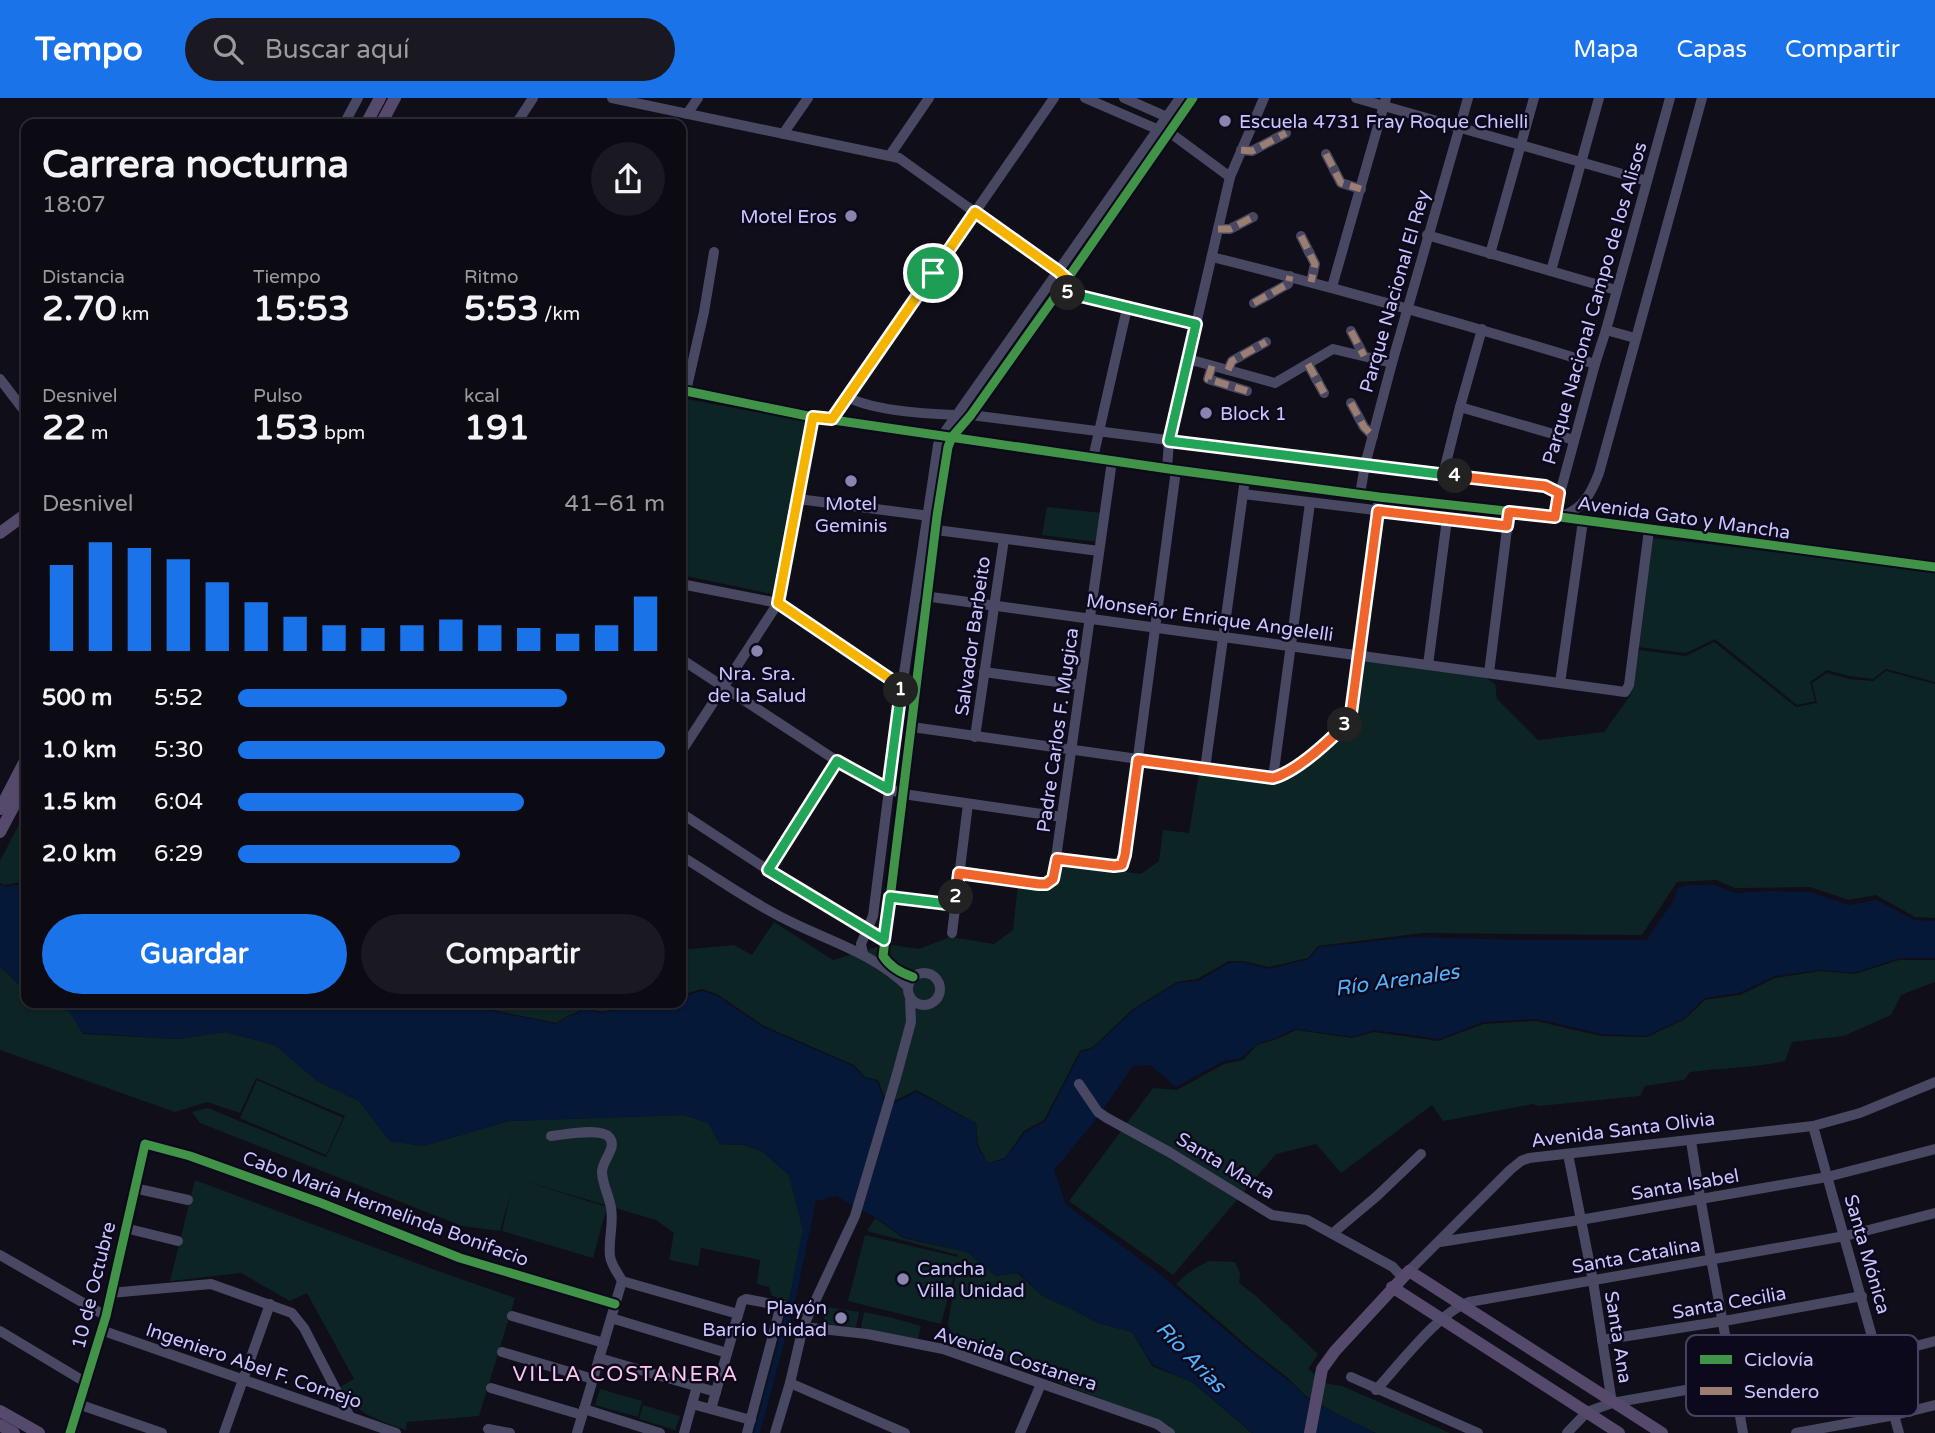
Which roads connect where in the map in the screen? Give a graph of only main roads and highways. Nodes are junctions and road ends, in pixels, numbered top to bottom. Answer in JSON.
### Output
{"nodes":[{"id":1,"x":380,"y":98,"type":"edge"},
{"id":2,"x":395,"y":98,"type":"edge"},
{"id":3,"x":369,"y":119,"type":"edge"},
{"id":4,"x":384,"y":119,"type":"edge"},
{"id":5,"x":21,"y":518,"type":"edge"},
{"id":6,"x":0,"y":533,"type":"edge"},
{"id":7,"x":21,"y":770,"type":"edge"},
{"id":8,"x":21,"y":789,"type":"edge"},
{"id":9,"x":4,"y":809,"type":"edge"},
{"id":10,"x":0,"y":832,"type":"edge"},
{"id":11,"x":1406,"y":1274,"type":"joint"},
{"id":12,"x":1392,"y":1287,"type":"junction"},
{"id":13,"x":0,"y":1411,"type":"edge"},
{"id":14,"x":0,"y":1425,"type":"edge"},
{"id":15,"x":14,"y":1433,"type":"edge"},
{"id":16,"x":38,"y":1433,"type":"edge"},
{"id":17,"x":1310,"y":1433,"type":"edge"},
{"id":18,"x":1619,"y":1433,"type":"edge"},
{"id":19,"x":1662,"y":1433,"type":"edge"}],
"edges":[{"from":1,"to":3,"type":"main road"},
{"from":2,"to":4,"type":"main road"},
{"from":5,"to":6,"type":"main road"},
{"from":7,"to":9,"type":"main road"},
{"from":8,"to":9,"type":"main road"},
{"from":9,"to":10,"type":"main road"},
{"from":11,"to":12,"type":"main road","name":"Avenida Santa Olivia"},
{"from":11,"to":19,"type":"main road","name":"Santa Marta"},
{"from":12,"to":17,"type":"main road","name":"Avenida Santa Olivia"},
{"from":12,"to":18,"type":"main road"},
{"from":13,"to":16,"type":"main road"},
{"from":14,"to":15,"type":"main road"}]}
